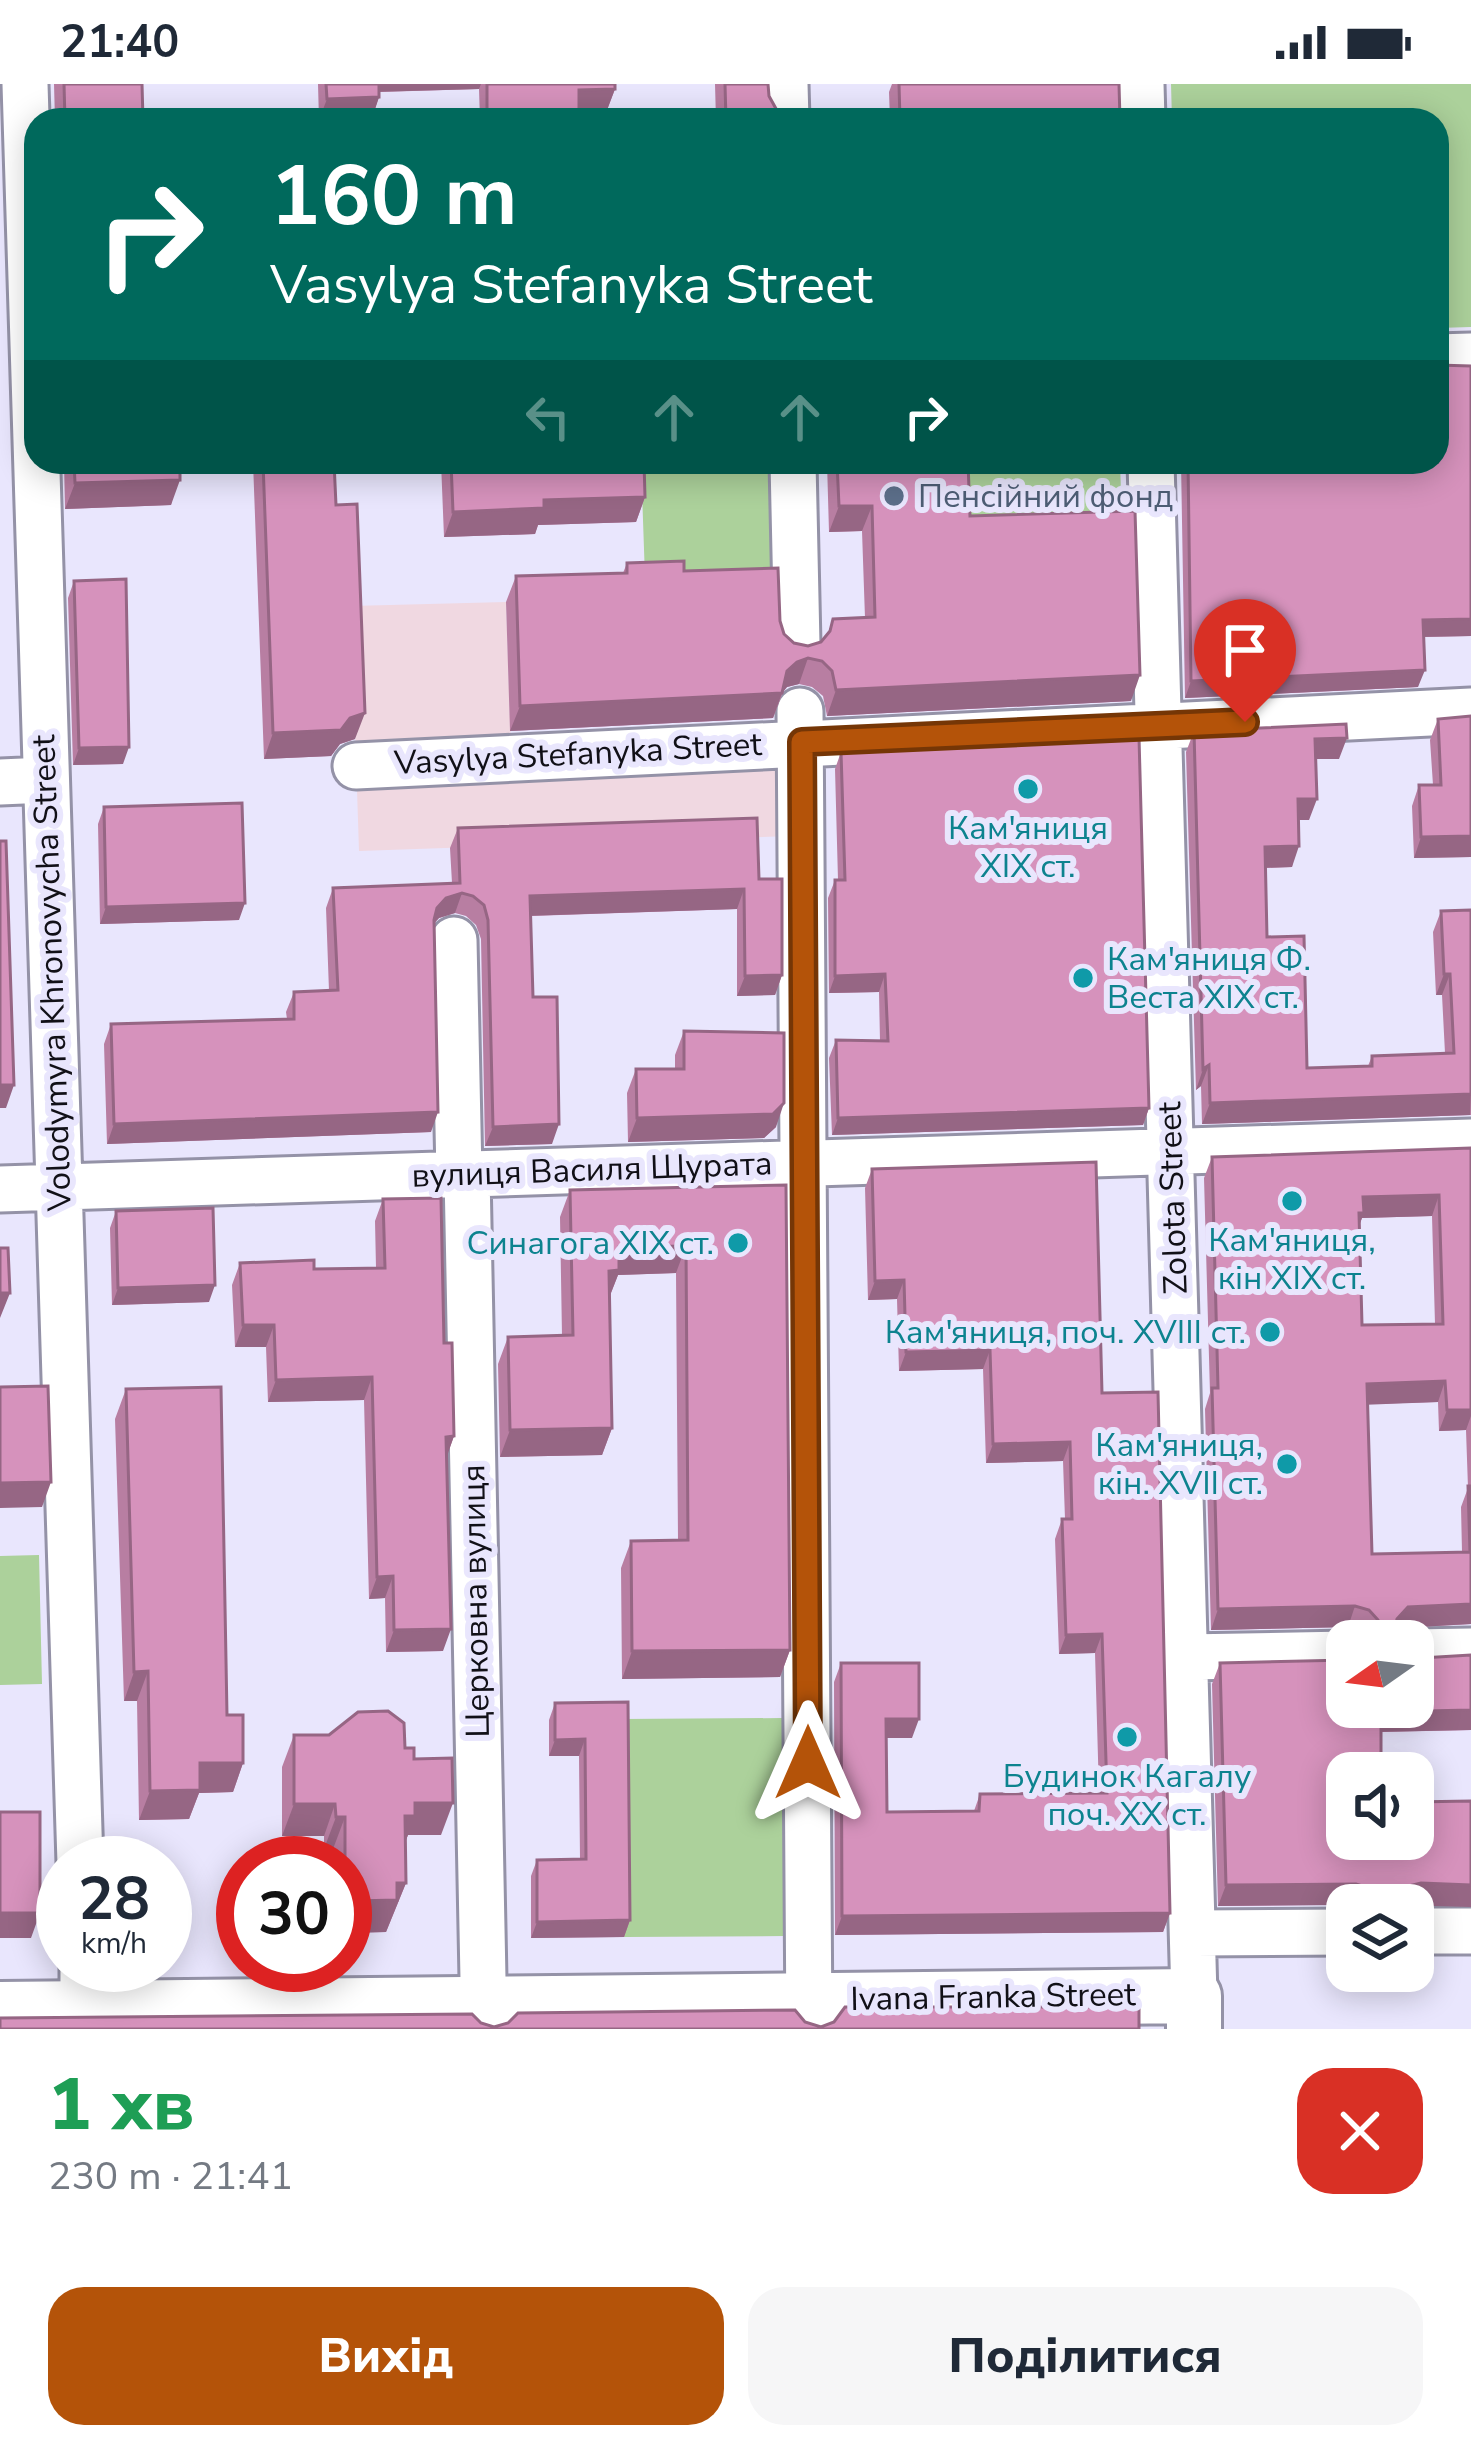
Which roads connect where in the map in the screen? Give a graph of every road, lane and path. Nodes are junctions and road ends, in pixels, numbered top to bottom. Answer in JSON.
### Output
{"nodes":[{"id":1,"x":24,"y":246,"type":"edge"},
{"id":2,"x":23,"y":407,"type":"edge"},
{"id":3,"x":27,"y":474,"type":"edge"},
{"id":4,"x":793,"y":474,"type":"edge"},
{"id":5,"x":1151,"y":474,"type":"edge"},
{"id":6,"x":797,"y":645,"type":"edge"},
{"id":7,"x":1471,"y":711,"type":"edge"},
{"id":8,"x":801,"y":727,"type":"junction"},
{"id":9,"x":1160,"y":727,"type":"junction"},
{"id":10,"x":356,"y":766,"type":"dead end"},
{"id":11,"x":46,"y":781,"type":"junction"},
{"id":12,"x":0,"y":782,"type":"edge"},
{"id":13,"x":454,"y":940,"type":"dead end"},
{"id":14,"x":1471,"y":1142,"type":"edge"},
{"id":15,"x":1172,"y":1151,"type":"junction"},
{"id":16,"x":805,"y":1163,"type":"junction"},
{"id":17,"x":463,"y":1174,"type":"junction"},
{"id":18,"x":60,"y":1186,"type":"junction"},
{"id":19,"x":0,"y":1189,"type":"edge"},
{"id":20,"x":1471,"y":1651,"type":"edge"},
{"id":21,"x":1434,"y":1652,"type":"edge"},
{"id":22,"x":1326,"y":1654,"type":"edge"},
{"id":23,"x":1186,"y":1657,"type":"junction"},
{"id":24,"x":79,"y":1836,"type":"edge"},
{"id":25,"x":1471,"y":1930,"type":"edge"},
{"id":26,"x":1434,"y":1931,"type":"edge"},
{"id":27,"x":1326,"y":1932,"type":"edge"},
{"id":28,"x":1195,"y":1934,"type":"junction"},
{"id":29,"x":64,"y":1992,"type":"edge"},
{"id":30,"x":152,"y":1992,"type":"edge"},
{"id":31,"x":0,"y":2009,"type":"edge"},
{"id":32,"x":1194,"y":2012,"type":"edge"},
{"id":33,"x":809,"y":2014,"type":"edge"},
{"id":34,"x":484,"y":2016,"type":"edge"}],
"edges":[{"from":1,"to":2,"type":"street","name":"Volodymyra Khronovycha Street"},
{"from":3,"to":11,"type":"street","name":"Volodymyra Khronovycha Street"},
{"from":4,"to":6,"type":"street"},
{"from":5,"to":9,"type":"street","name":"Zolota Street"},
{"from":7,"to":9,"type":"street","name":"Vasylya Stefanyka Street"},
{"from":8,"to":9,"type":"street","name":"Vasylya Stefanyka Street"},
{"from":8,"to":10,"type":"street","name":"Vasylya Stefanyka Street"},
{"from":8,"to":16,"type":"street"},
{"from":9,"to":15,"type":"street","name":"Zolota Street"},
{"from":11,"to":12,"type":"street"},
{"from":11,"to":18,"type":"street","name":"Volodymyra Khronovycha Street"},
{"from":13,"to":17,"type":"street","name":"Церковна вулиця"},
{"from":14,"to":15,"type":"street","name":"вулиця Василя Щурата"},
{"from":15,"to":16,"type":"street","name":"вулиця Василя Щурата"},
{"from":15,"to":23,"type":"street","name":"Zolota Street"},
{"from":16,"to":17,"type":"street","name":"вулиця Василя Щурата"},
{"from":16,"to":33,"type":"street"},
{"from":17,"to":18,"type":"street","name":"вулиця Василя Щурата"},
{"from":17,"to":34,"type":"street","name":"Церковна вулиця"},
{"from":18,"to":19,"type":"street","name":"вулиця Василя Щурата"},
{"from":18,"to":24,"type":"street","name":"Volodymyra Khronovycha Street"},
{"from":20,"to":21,"type":"street"},
{"from":22,"to":23,"type":"street"},
{"from":23,"to":28,"type":"street","name":"Zolota Street"},
{"from":25,"to":26,"type":"street"},
{"from":27,"to":28,"type":"street"},
{"from":28,"to":32,"type":"street","name":"Zolota Street"},
{"from":29,"to":31,"type":"main road","name":"Ivana Franka Street"},
{"from":30,"to":34,"type":"main road","name":"Ivana Franka Street"},
{"from":32,"to":33,"type":"main road","name":"Ivana Franka Street"},
{"from":33,"to":34,"type":"main road","name":"Ivana Franka Street"}]}
